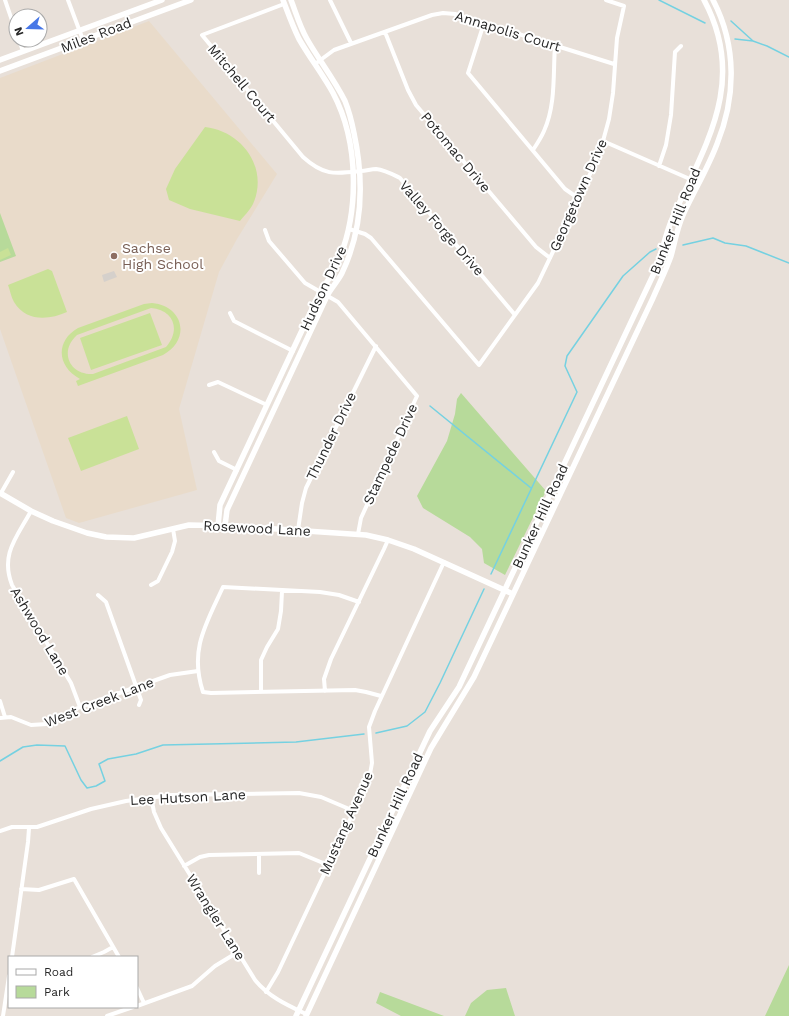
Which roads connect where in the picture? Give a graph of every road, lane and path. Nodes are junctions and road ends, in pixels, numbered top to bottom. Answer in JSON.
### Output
{"nodes":[{"id":1,"x":68,"y":0,"type":"edge"},
{"id":2,"x":162,"y":0,"type":"edge"},
{"id":3,"x":191,"y":0,"type":"edge"},
{"id":4,"x":291,"y":0,"type":"edge"},
{"id":5,"x":330,"y":0,"type":"edge"},
{"id":6,"x":606,"y":0,"type":"edge"},
{"id":7,"x":704,"y":0,"type":"edge"},
{"id":8,"x":713,"y":0,"type":"edge"},
{"id":9,"x":284,"y":2,"type":"edge"},
{"id":10,"x":484,"y":23,"type":"junction"},
{"id":11,"x":79,"y":30,"type":"junction"},
{"id":12,"x":385,"y":32,"type":"junction"},
{"id":13,"x":83,"y":40,"type":"junction"},
{"id":14,"x":351,"y":43,"type":"junction"},
{"id":15,"x":555,"y":45,"type":"junction"},
{"id":16,"x":681,"y":46,"type":"dead end"},
{"id":17,"x":22,"y":48,"type":"edge"},
{"id":18,"x":23,"y":51,"type":"junction"},
{"id":19,"x":320,"y":59,"type":"junction"},
{"id":20,"x":0,"y":60,"type":"edge"},
{"id":21,"x":315,"y":64,"type":"junction"},
{"id":22,"x":614,"y":64,"type":"junction"},
{"id":23,"x":0,"y":71,"type":"edge"},
{"id":24,"x":603,"y":141,"type":"junction"},
{"id":25,"x":533,"y":150,"type":"junction"},
{"id":26,"x":659,"y":166,"type":"junction"},
{"id":27,"x":360,"y":171,"type":"junction"},
{"id":28,"x":353,"y":172,"type":"junction"},
{"id":29,"x":690,"y":179,"type":"junction"},
{"id":30,"x":699,"y":183,"type":"junction"},
{"id":31,"x":578,"y":198,"type":"junction"},
{"id":32,"x":349,"y":229,"type":"junction"},
{"id":33,"x":265,"y":230,"type":"dead end"},
{"id":34,"x":356,"y":230,"type":"junction"},
{"id":35,"x":550,"y":258,"type":"junction"},
{"id":36,"x":320,"y":292,"type":"junction"},
{"id":37,"x":327,"y":296,"type":"junction"},
{"id":38,"x":230,"y":313,"type":"dead end"},
{"id":39,"x":515,"y":314,"type":"junction"},
{"id":40,"x":376,"y":346,"type":"junction"},
{"id":41,"x":293,"y":351,"type":"junction"},
{"id":42,"x":209,"y":385,"type":"dead end"},
{"id":43,"x":267,"y":405,"type":"junction"},
{"id":44,"x":214,"y":452,"type":"dead end"},
{"id":45,"x":237,"y":470,"type":"junction"},
{"id":46,"x":13,"y":472,"type":"dead end"},
{"id":47,"x":1,"y":493,"type":"edge"},
{"id":48,"x":31,"y":511,"type":"junction"},
{"id":49,"x":218,"y":526,"type":"junction"},
{"id":50,"x":226,"y":526,"type":"junction"},
{"id":51,"x":173,"y":529,"type":"junction"},
{"id":52,"x":298,"y":530,"type":"junction"},
{"id":53,"x":358,"y":534,"type":"junction"},
{"id":54,"x":388,"y":540,"type":"junction"},
{"id":55,"x":444,"y":562,"type":"junction"},
{"id":56,"x":151,"y":586,"type":"dead end"},
{"id":57,"x":505,"y":590,"type":"junction"},
{"id":58,"x":282,"y":591,"type":"junction"},
{"id":59,"x":513,"y":594,"type":"junction"},
{"id":60,"x":98,"y":595,"type":"dead end"},
{"id":61,"x":359,"y":602,"type":"junction"},
{"id":62,"x":198,"y":671,"type":"junction"},
{"id":63,"x":137,"y":688,"type":"junction"},
{"id":64,"x":324,"y":691,"type":"junction"},
{"id":65,"x":261,"y":692,"type":"junction"},
{"id":66,"x":381,"y":696,"type":"junction"},
{"id":67,"x":0,"y":701,"type":"edge"},
{"id":68,"x":139,"y":705,"type":"dead end"},
{"id":69,"x":80,"y":707,"type":"junction"},
{"id":70,"x":5,"y":717,"type":"junction"},
{"id":71,"x":0,"y":718,"type":"edge"},
{"id":72,"x":151,"y":797,"type":"junction"},
{"id":73,"x":354,"y":811,"type":"junction"},
{"id":74,"x":28,"y":828,"type":"junction"},
{"id":75,"x":0,"y":831,"type":"edge"},
{"id":76,"x":259,"y":854,"type":"junction"},
{"id":77,"x":328,"y":865,"type":"junction"},
{"id":78,"x":184,"y":866,"type":"junction"},
{"id":79,"x":259,"y":873,"type":"dead end"},
{"id":80,"x":21,"y":889,"type":"junction"},
{"id":81,"x":113,"y":946,"type":"junction"},
{"id":82,"x":238,"y":952,"type":"junction"},
{"id":83,"x":12,"y":956,"type":"edge"},
{"id":84,"x":94,"y":956,"type":"edge"},
{"id":85,"x":118,"y":956,"type":"edge"},
{"id":86,"x":8,"y":984,"type":"edge"},
{"id":87,"x":138,"y":990,"type":"edge"},
{"id":88,"x":266,"y":992,"type":"junction"},
{"id":89,"x":144,"y":1003,"type":"junction"},
{"id":90,"x":138,"y":1006,"type":"edge"},
{"id":91,"x":130,"y":1008,"type":"edge"},
{"id":92,"x":297,"y":1013,"type":"edge"},
{"id":93,"x":306,"y":1015,"type":"edge"},
{"id":94,"x":4,"y":1016,"type":"edge"},
{"id":95,"x":107,"y":1016,"type":"edge"}],
"edges":[{"from":1,"to":11,"type":"street"},
{"from":2,"to":11,"type":"main road","name":"Miles Road"},
{"from":3,"to":13,"type":"main road","name":"Miles Road"},
{"from":4,"to":19,"type":"main road","name":"Hudson Drive"},
{"from":5,"to":14,"type":"street"},
{"from":6,"to":22,"type":"street","name":"Georgetown Drive"},
{"from":7,"to":29,"type":"main road","name":"Bunker Hill Road"},
{"from":8,"to":30,"type":"main road","name":"Bunker Hill Road"},
{"from":9,"to":21,"type":"main road","name":"Hudson Drive"},
{"from":9,"to":28,"type":"street","name":"Mitchell Court"},
{"from":10,"to":12,"type":"street","name":"Annapolis Court"},
{"from":10,"to":15,"type":"street","name":"Annapolis Court"},
{"from":10,"to":25,"type":"street"},
{"from":11,"to":13,"type":"street"},
{"from":11,"to":18,"type":"main road","name":"Miles Road"},
{"from":12,"to":14,"type":"street","name":"Annapolis Court"},
{"from":12,"to":35,"type":"street","name":"Potomac Drive"},
{"from":13,"to":23,"type":"main road","name":"Miles Road"},
{"from":14,"to":19,"type":"street","name":"Annapolis Court"},
{"from":15,"to":22,"type":"street","name":"Annapolis Court"},
{"from":15,"to":25,"type":"street"},
{"from":16,"to":26,"type":"street"},
{"from":17,"to":18,"type":"street"},
{"from":18,"to":20,"type":"main road","name":"Miles Road"},
{"from":19,"to":21,"type":"street","name":"Annapolis Court"},
{"from":19,"to":27,"type":"main road","name":"Hudson Drive"},
{"from":21,"to":28,"type":"main road","name":"Hudson Drive"},
{"from":22,"to":24,"type":"street","name":"Georgetown Drive"},
{"from":24,"to":26,"type":"street"},
{"from":24,"to":31,"type":"street","name":"Georgetown Drive"},
{"from":25,"to":31,"type":"street"},
{"from":26,"to":29,"type":"street"},
{"from":27,"to":28,"type":"street","name":"Valley Forge Drive"},
{"from":27,"to":34,"type":"main road","name":"Hudson Drive"},
{"from":27,"to":39,"type":"street","name":"Valley Forge Drive"},
{"from":28,"to":32,"type":"main road","name":"Hudson Drive"},
{"from":29,"to":30,"type":"street"},
{"from":29,"to":57,"type":"main road","name":"Bunker Hill Road"},
{"from":30,"to":59,"type":"main road","name":"Bunker Hill Road"},
{"from":31,"to":35,"type":"street","name":"Georgetown Drive"},
{"from":32,"to":34,"type":"street"},
{"from":32,"to":36,"type":"main road","name":"Hudson Drive"},
{"from":33,"to":36,"type":"street","name":"Stampede Drive"},
{"from":34,"to":37,"type":"main road","name":"Hudson Drive"},
{"from":34,"to":39,"type":"street","name":"Georgetown Drive"},
{"from":35,"to":39,"type":"street","name":"Georgetown Drive"},
{"from":36,"to":37,"type":"street","name":"Stampede Drive"},
{"from":36,"to":41,"type":"main road","name":"Hudson Drive"},
{"from":37,"to":40,"type":"street","name":"Stampede Drive"},
{"from":37,"to":50,"type":"main road","name":"Hudson Drive"},
{"from":38,"to":41,"type":"street"},
{"from":40,"to":52,"type":"street","name":"Thunder Drive"},
{"from":40,"to":53,"type":"street","name":"Stampede Drive"},
{"from":41,"to":43,"type":"main road","name":"Hudson Drive"},
{"from":42,"to":43,"type":"street"},
{"from":43,"to":45,"type":"main road","name":"Hudson Drive"},
{"from":44,"to":45,"type":"street"},
{"from":45,"to":49,"type":"main road","name":"Hudson Drive"},
{"from":46,"to":47,"type":"street"},
{"from":47,"to":48,"type":"main road","name":"Rosewood Lane"},
{"from":48,"to":51,"type":"main road","name":"Rosewood Lane"},
{"from":48,"to":69,"type":"street","name":"Ashwood Lane"},
{"from":49,"to":50,"type":"main road","name":"Rosewood Lane"},
{"from":49,"to":51,"type":"main road","name":"Rosewood Lane"},
{"from":50,"to":52,"type":"main road","name":"Rosewood Lane"},
{"from":51,"to":56,"type":"street"},
{"from":52,"to":53,"type":"main road","name":"Rosewood Lane"},
{"from":53,"to":54,"type":"main road","name":"Rosewood Lane"},
{"from":54,"to":55,"type":"main road","name":"Rosewood Lane"},
{"from":54,"to":61,"type":"street"},
{"from":55,"to":57,"type":"main road","name":"Rosewood Lane"},
{"from":55,"to":66,"type":"street","name":"Mustang Avenue"},
{"from":57,"to":59,"type":"main road","name":"Rosewood Lane"},
{"from":57,"to":92,"type":"main road","name":"Bunker Hill Road"},
{"from":58,"to":61,"type":"street"},
{"from":58,"to":62,"type":"street"},
{"from":58,"to":65,"type":"street"},
{"from":59,"to":93,"type":"main road","name":"Bunker Hill Road"},
{"from":60,"to":63,"type":"street"},
{"from":61,"to":64,"type":"street"},
{"from":62,"to":63,"type":"street","name":"West Creek Lane"},
{"from":62,"to":65,"type":"street"},
{"from":63,"to":68,"type":"street"},
{"from":63,"to":69,"type":"street","name":"West Creek Lane"},
{"from":64,"to":65,"type":"street"},
{"from":64,"to":66,"type":"street"},
{"from":66,"to":73,"type":"street","name":"Mustang Avenue"},
{"from":67,"to":70,"type":"street"},
{"from":69,"to":70,"type":"street","name":"West Creek Lane"},
{"from":70,"to":71,"type":"street","name":"West Creek Lane"},
{"from":72,"to":73,"type":"street","name":"Lee Hutson Lane"},
{"from":72,"to":74,"type":"street","name":"Lee Hutson Lane"},
{"from":72,"to":78,"type":"street","name":"Wrangler Lane"},
{"from":73,"to":77,"type":"street","name":"Mustang Avenue"},
{"from":74,"to":75,"type":"street","name":"Lee Hutson Lane"},
{"from":74,"to":80,"type":"street"},
{"from":76,"to":77,"type":"street"},
{"from":76,"to":78,"type":"street"},
{"from":76,"to":79,"type":"street"},
{"from":77,"to":88,"type":"street","name":"Mustang Avenue"},
{"from":78,"to":82,"type":"street","name":"Wrangler Lane"},
{"from":80,"to":81,"type":"street"},
{"from":80,"to":83,"type":"street"},
{"from":81,"to":84,"type":"street"},
{"from":81,"to":85,"type":"street"},
{"from":82,"to":88,"type":"street","name":"Wrangler Lane"},
{"from":82,"to":89,"type":"street"},
{"from":86,"to":94,"type":"street"},
{"from":87,"to":89,"type":"street"},
{"from":88,"to":92,"type":"street","name":"Wrangler Lane"},
{"from":89,"to":90,"type":"street"},
{"from":91,"to":95,"type":"street"},
{"from":92,"to":93,"type":"street","name":"Wrangler Lane"}]}
